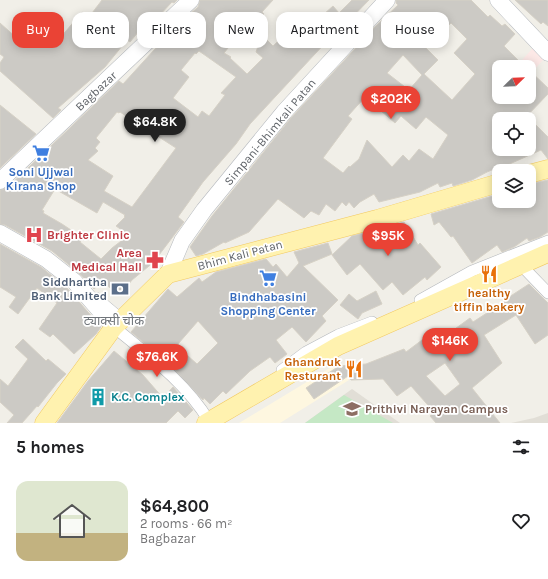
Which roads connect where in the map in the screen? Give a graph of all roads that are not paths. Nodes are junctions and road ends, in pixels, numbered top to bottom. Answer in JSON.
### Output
{"nodes":[{"id":1,"x":191,"y":0,"type":"edge"},
{"id":2,"x":387,"y":0,"type":"edge"},
{"id":3,"x":498,"y":0,"type":"edge"},
{"id":4,"x":548,"y":53,"type":"edge"},
{"id":5,"x":548,"y":169,"type":"edge"},
{"id":6,"x":536,"y":172,"type":"edge"},
{"id":7,"x":0,"y":181,"type":"edge"},
{"id":8,"x":492,"y":185,"type":"edge"},
{"id":9,"x":0,"y":226,"type":"edge"},
{"id":10,"x":0,"y":233,"type":"edge"},
{"id":11,"x":548,"y":241,"type":"edge"},
{"id":12,"x":548,"y":253,"type":"edge"},
{"id":13,"x":521,"y":265,"type":"junction"},
{"id":14,"x":168,"y":274,"type":"junction"},
{"id":15,"x":548,"y":293,"type":"edge"},
{"id":16,"x":118,"y":323,"type":"junction"},
{"id":17,"x":207,"y":420,"type":"edge"},
{"id":18,"x":44,"y":423,"type":"edge"}],
"edges":[{"from":1,"to":7,"type":"main road","name":"Bagbazar"},
{"from":2,"to":14,"type":"main road","name":"Simpani-Bhimkali Patan"},
{"from":3,"to":4,"type":"main road"},
{"from":5,"to":6,"type":"main road"},
{"from":8,"to":14,"type":"main road","name":"Bhim Kali Patan"},
{"from":9,"to":16,"type":"street"},
{"from":10,"to":16,"type":"main road"},
{"from":11,"to":17,"type":"street"},
{"from":12,"to":13,"type":"main road"},
{"from":13,"to":15,"type":"street"},
{"from":13,"to":17,"type":"main road"},
{"from":14,"to":16,"type":"main road","name":"Bhim Kali Patan"},
{"from":16,"to":17,"type":"street"},
{"from":16,"to":18,"type":"main road","name":"Bhim Kali Patan"}]}
